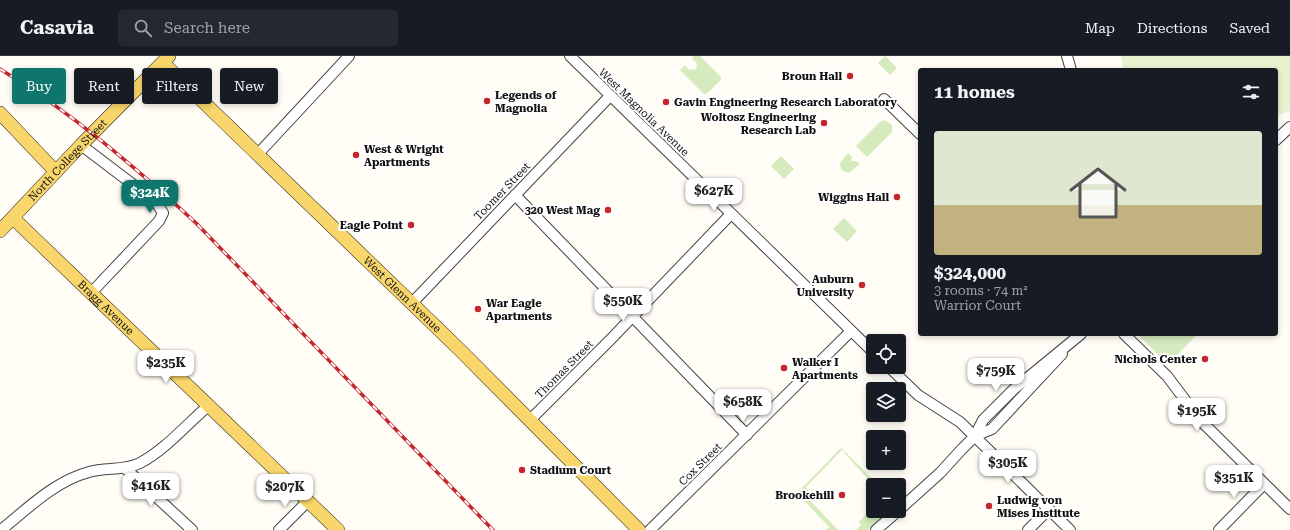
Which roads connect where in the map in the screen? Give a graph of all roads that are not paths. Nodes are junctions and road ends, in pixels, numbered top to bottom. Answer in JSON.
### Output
{"nodes":[{"id":1,"x":349,"y":56,"type":"edge"},
{"id":2,"x":570,"y":56,"type":"edge"},
{"id":3,"x":1067,"y":56,"type":"edge"},
{"id":4,"x":163,"y":58,"type":"edge"},
{"id":5,"x":1070,"y":68,"type":"edge"},
{"id":6,"x":610,"y":96,"type":"junction"},
{"id":7,"x":884,"y":99,"type":"dead end"},
{"id":8,"x":0,"y":113,"type":"edge"},
{"id":9,"x":1290,"y":127,"type":"edge"},
{"id":10,"x":918,"y":132,"type":"edge"},
{"id":11,"x":1278,"y":138,"type":"edge"},
{"id":12,"x":81,"y":145,"type":"junction"},
{"id":13,"x":257,"y":155,"type":"junction"},
{"id":14,"x":56,"y":172,"type":"junction"},
{"id":15,"x":515,"y":195,"type":"junction"},
{"id":16,"x":731,"y":214,"type":"junction"},
{"id":17,"x":13,"y":218,"type":"junction"},
{"id":18,"x":0,"y":231,"type":"edge"},
{"id":19,"x":91,"y":293,"type":"junction"},
{"id":20,"x":412,"y":303,"type":"junction"},
{"id":21,"x":633,"y":317,"type":"junction"},
{"id":22,"x":851,"y":331,"type":"junction"},
{"id":23,"x":1078,"y":336,"type":"edge"},
{"id":24,"x":1126,"y":336,"type":"edge"},
{"id":25,"x":866,"y":345,"type":"edge"},
{"id":26,"x":896,"y":374,"type":"edge"},
{"id":27,"x":207,"y":406,"type":"junction"},
{"id":28,"x":530,"y":420,"type":"junction"},
{"id":29,"x":747,"y":435,"type":"junction"},
{"id":30,"x":974,"y":436,"type":"junction"},
{"id":31,"x":126,"y":468,"type":"junction"},
{"id":32,"x":1264,"y":484,"type":"junction"},
{"id":33,"x":308,"y":501,"type":"junction"},
{"id":34,"x":906,"y":504,"type":"edge"},
{"id":35,"x":1049,"y":509,"type":"junction"},
{"id":36,"x":1290,"y":509,"type":"edge"},
{"id":37,"x":890,"y":518,"type":"edge"},
{"id":38,"x":1,"y":527,"type":"edge"},
{"id":39,"x":192,"y":530,"type":"edge"},
{"id":40,"x":279,"y":530,"type":"edge"},
{"id":41,"x":338,"y":530,"type":"edge"},
{"id":42,"x":639,"y":530,"type":"edge"},
{"id":43,"x":650,"y":530,"type":"edge"},
{"id":44,"x":876,"y":530,"type":"edge"},
{"id":45,"x":1028,"y":530,"type":"edge"},
{"id":46,"x":1070,"y":530,"type":"edge"},
{"id":47,"x":1219,"y":530,"type":"edge"}],
"edges":[{"from":1,"to":13,"type":"street"},
{"from":2,"to":6,"type":"street","name":"West Magnolia Avenue"},
{"from":3,"to":5,"type":"street"},
{"from":4,"to":12,"type":"main road","name":"North College Street"},
{"from":4,"to":13,"type":"main road","name":"West Glenn Avenue"},
{"from":6,"to":15,"type":"street","name":"Toomer Street"},
{"from":6,"to":16,"type":"street","name":"West Magnolia Avenue"},
{"from":7,"to":10,"type":"street"},
{"from":8,"to":14,"type":"main road"},
{"from":9,"to":11,"type":"street"},
{"from":12,"to":14,"type":"main road","name":"North College Street"},
{"from":12,"to":19,"type":"street"},
{"from":13,"to":20,"type":"main road","name":"West Glenn Avenue"},
{"from":14,"to":17,"type":"main road","name":"North College Street"},
{"from":15,"to":20,"type":"street","name":"Toomer Street"},
{"from":15,"to":21,"type":"street"},
{"from":16,"to":21,"type":"street","name":"Thomas Street"},
{"from":16,"to":22,"type":"street","name":"West Magnolia Avenue"},
{"from":17,"to":18,"type":"main road","name":"North College Street"},
{"from":17,"to":19,"type":"main road","name":"Bragg Avenue"},
{"from":19,"to":27,"type":"main road","name":"Bragg Avenue"},
{"from":20,"to":28,"type":"main road","name":"West Glenn Avenue"},
{"from":21,"to":28,"type":"street","name":"Thomas Street"},
{"from":21,"to":29,"type":"street"},
{"from":22,"to":25,"type":"street","name":"West Magnolia Avenue"},
{"from":22,"to":29,"type":"street","name":"Cox Street"},
{"from":23,"to":30,"type":"street"},
{"from":24,"to":32,"type":"street"},
{"from":26,"to":30,"type":"street"},
{"from":27,"to":31,"type":"street"},
{"from":27,"to":33,"type":"main road","name":"Bragg Avenue"},
{"from":28,"to":42,"type":"main road","name":"West Glenn Avenue"},
{"from":29,"to":43,"type":"street","name":"Cox Street"},
{"from":30,"to":34,"type":"street"},
{"from":30,"to":35,"type":"street"},
{"from":31,"to":38,"type":"street"},
{"from":31,"to":39,"type":"street"},
{"from":32,"to":36,"type":"street"},
{"from":32,"to":47,"type":"street"},
{"from":33,"to":40,"type":"street"},
{"from":33,"to":41,"type":"main road","name":"Bragg Avenue"},
{"from":35,"to":45,"type":"street"},
{"from":35,"to":46,"type":"street"},
{"from":37,"to":44,"type":"street"}]}
